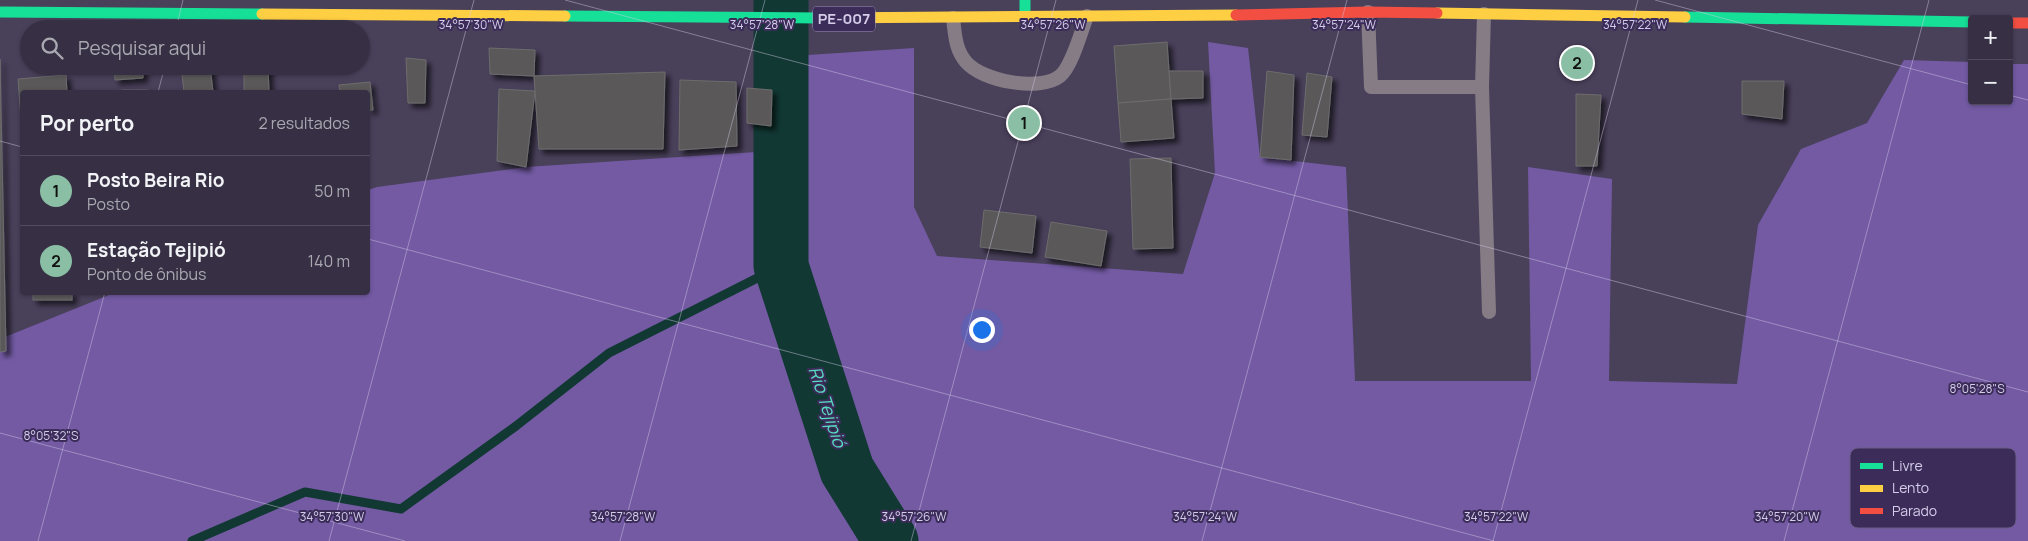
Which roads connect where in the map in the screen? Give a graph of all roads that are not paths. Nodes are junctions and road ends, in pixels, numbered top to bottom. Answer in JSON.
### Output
{"nodes":[{"id":1,"x":1025,"y":0,"type":"edge"},
{"id":2,"x":0,"y":12,"type":"edge"},
{"id":3,"x":1368,"y":12,"type":"junction"},
{"id":4,"x":1484,"y":14,"type":"junction"},
{"id":5,"x":1086,"y":16,"type":"junction"},
{"id":6,"x":1025,"y":17,"type":"junction"},
{"id":7,"x":953,"y":18,"type":"junction"},
{"id":8,"x":1968,"y":22,"type":"edge"},
{"id":9,"x":2013,"y":23,"type":"edge"},
{"id":10,"x":2028,"y":23,"type":"edge"},
{"id":11,"x":1482,"y":87,"type":"junction"},
{"id":12,"x":1489,"y":312,"type":"dead end"}],
"edges":[{"from":1,"to":6,"type":"main road"},
{"from":2,"to":7,"type":"main road","number":"PE-007"},
{"from":3,"to":4,"type":"main road","number":"PE-007"},
{"from":3,"to":5,"type":"main road","number":"PE-007"},
{"from":3,"to":11,"type":"lane"},
{"from":4,"to":8,"type":"main road","number":"PE-007"},
{"from":4,"to":11,"type":"lane"},
{"from":5,"to":6,"type":"main road","number":"PE-007"},
{"from":5,"to":7,"type":"lane"},
{"from":6,"to":7,"type":"main road","number":"PE-007"},
{"from":9,"to":10,"type":"main road"},
{"from":11,"to":12,"type":"lane"}]}
